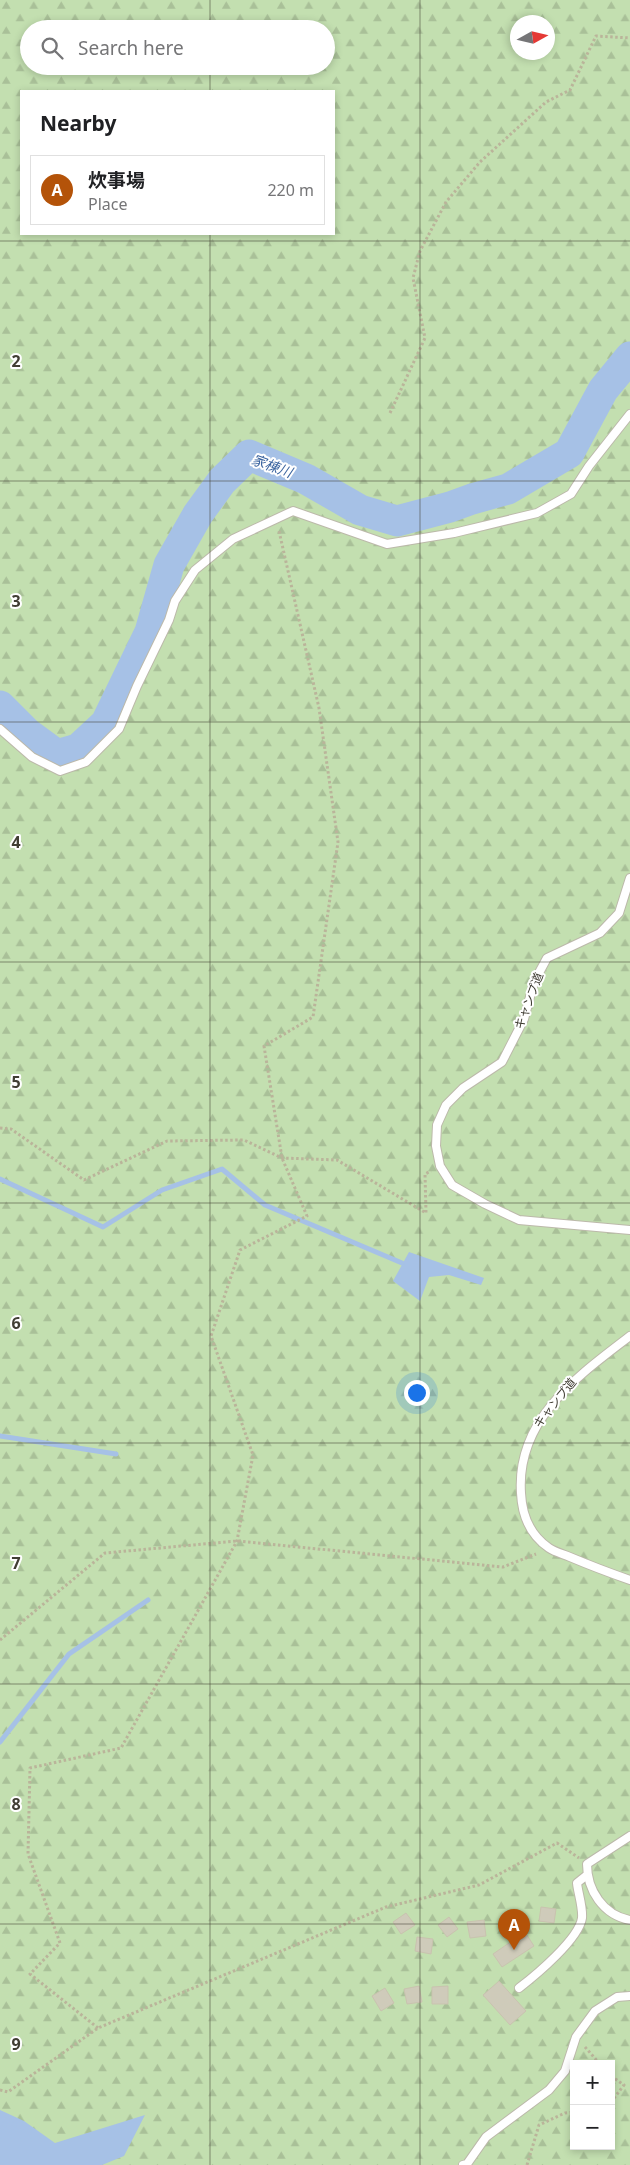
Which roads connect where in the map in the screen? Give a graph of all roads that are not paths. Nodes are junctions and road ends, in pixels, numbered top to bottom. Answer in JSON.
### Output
{"nodes":[{"id":1,"x":630,"y":414,"type":"edge"},
{"id":2,"x":0,"y":729,"type":"edge"},
{"id":3,"x":630,"y":878,"type":"edge"},
{"id":4,"x":630,"y":1230,"type":"edge"},
{"id":5,"x":630,"y":1336,"type":"edge"},
{"id":6,"x":630,"y":1580,"type":"edge"},
{"id":7,"x":630,"y":1836,"type":"edge"},
{"id":8,"x":587,"y":1875,"type":"junction"},
{"id":9,"x":630,"y":1920,"type":"edge"},
{"id":10,"x":519,"y":1988,"type":"dead end"},
{"id":11,"x":630,"y":1996,"type":"edge"},
{"id":12,"x":463,"y":2165,"type":"edge"}],
"edges":[{"from":1,"to":2,"type":"lane"},
{"from":3,"to":4,"type":"lane","name":"キャンプ道"},
{"from":5,"to":6,"type":"lane","name":"キャンプ道"},
{"from":7,"to":8,"type":"lane"},
{"from":8,"to":9,"type":"lane"},
{"from":8,"to":10,"type":"lane"},
{"from":11,"to":12,"type":"lane"}]}
